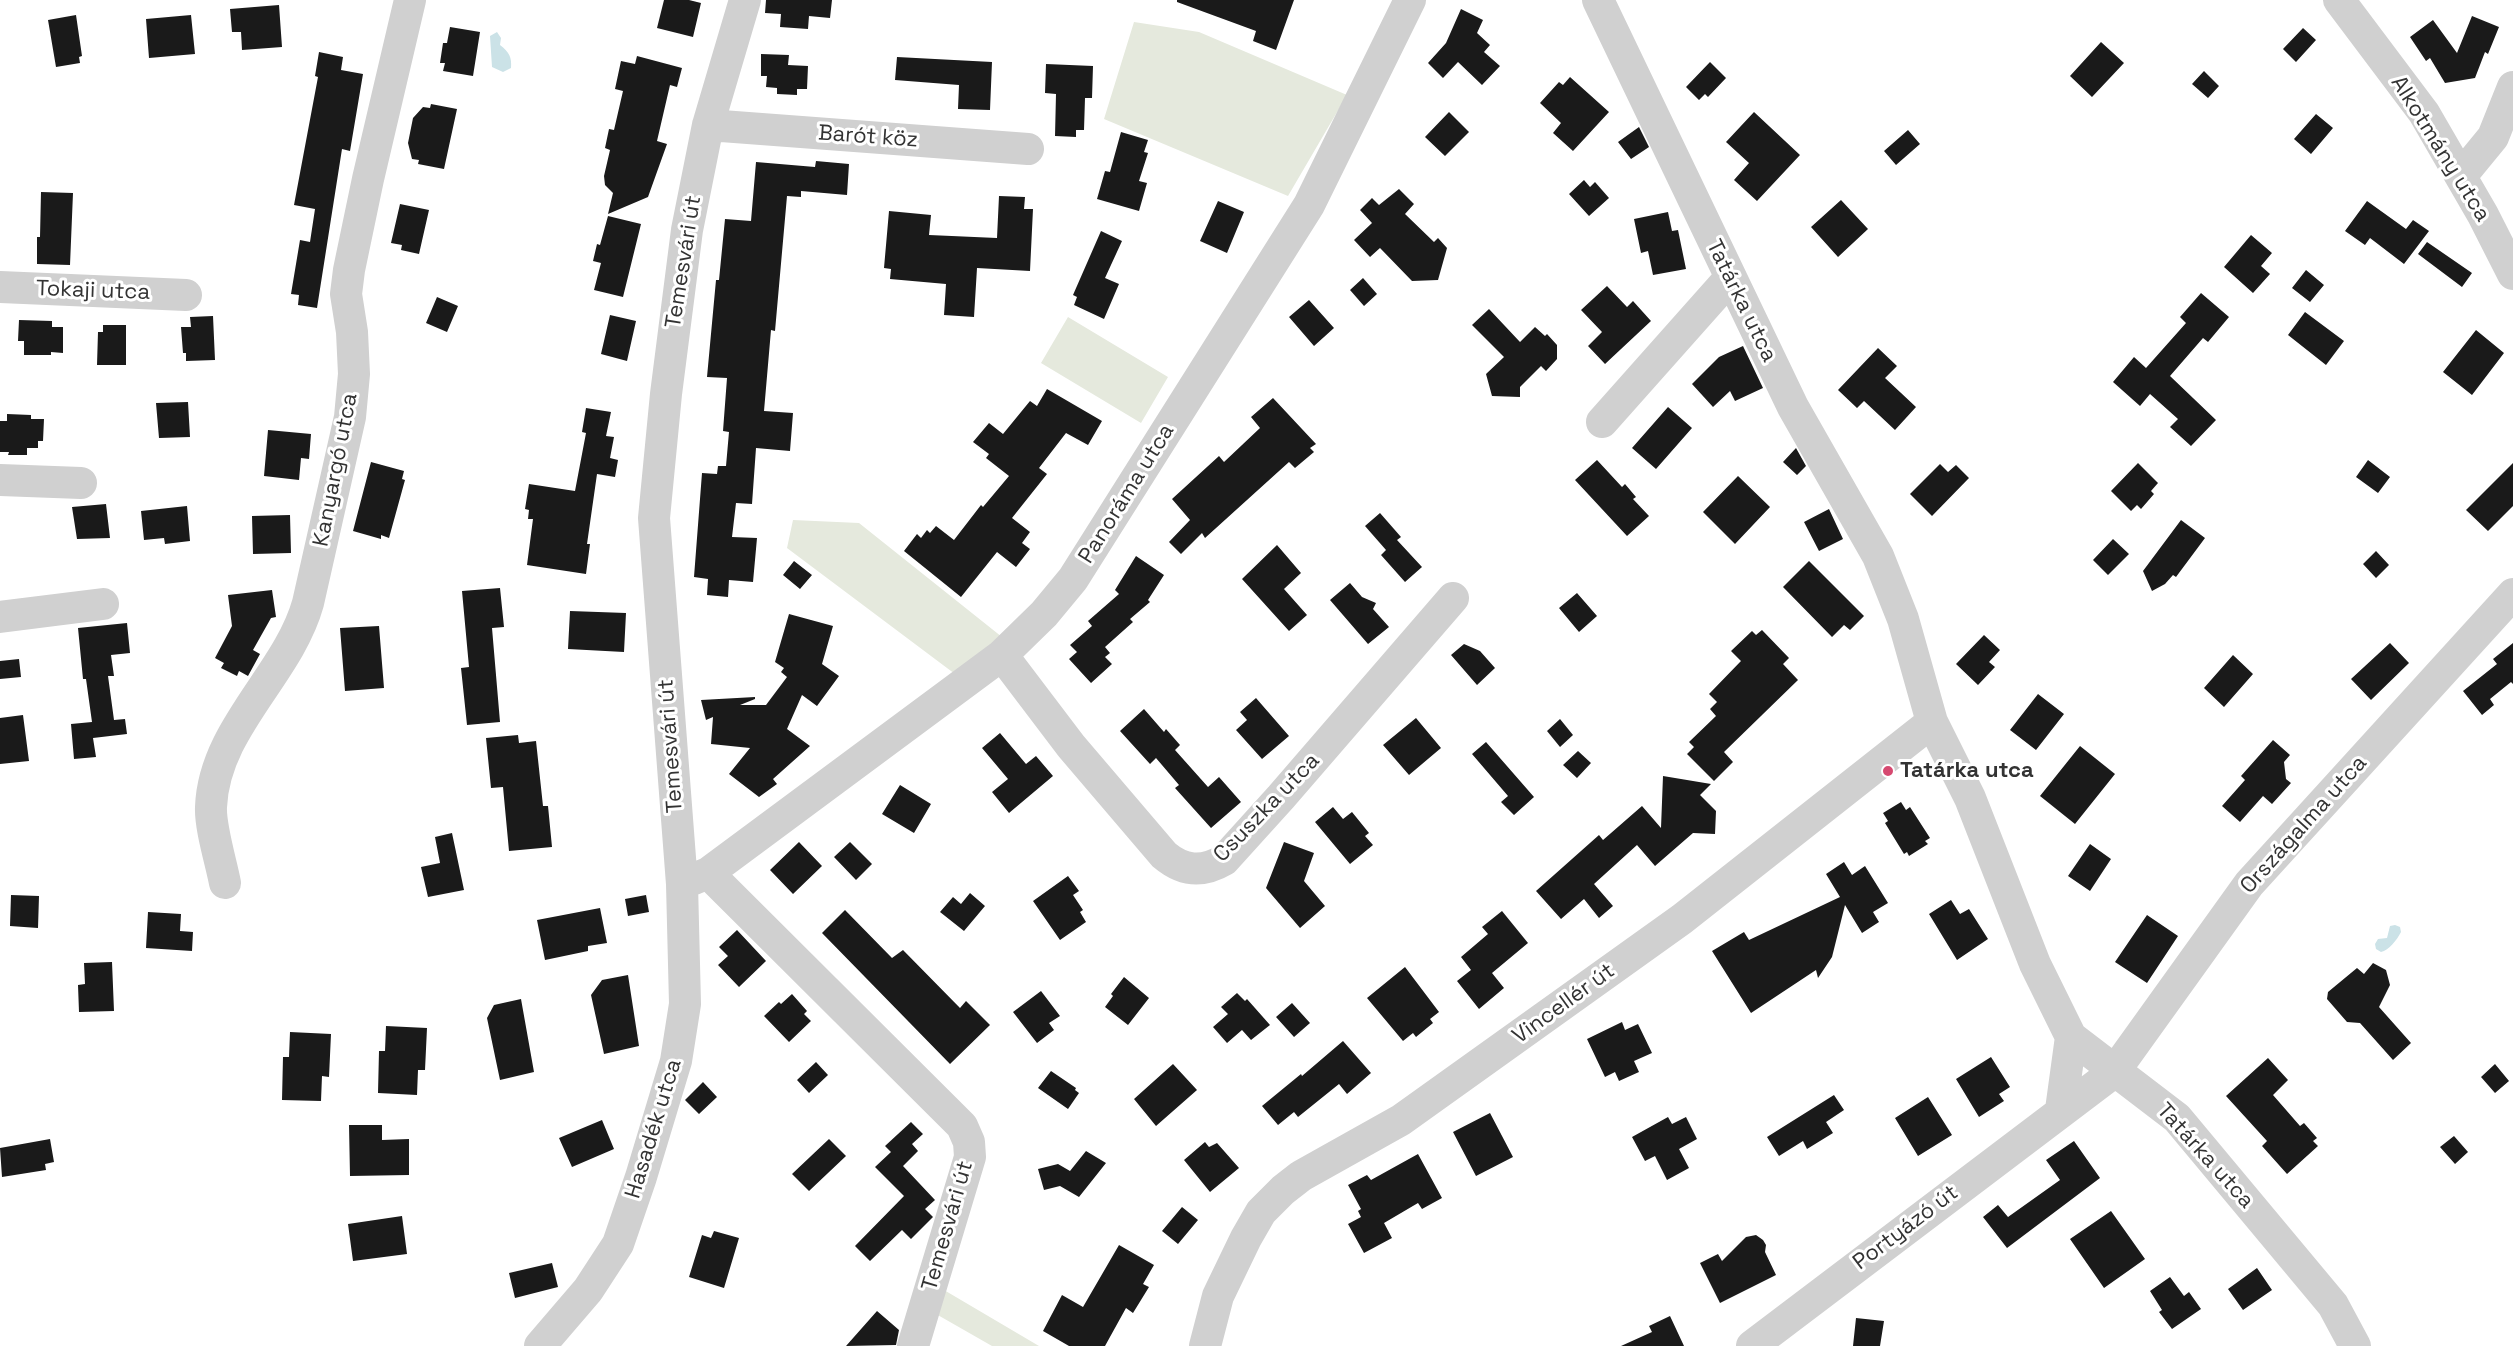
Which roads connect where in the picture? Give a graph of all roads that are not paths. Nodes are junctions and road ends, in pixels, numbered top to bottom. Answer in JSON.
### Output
{"nodes":[{"id":1,"x":410,"y":0,"type":"edge"},
{"id":2,"x":745,"y":0,"type":"edge"},
{"id":3,"x":1410,"y":0,"type":"edge"},
{"id":4,"x":1598,"y":0,"type":"edge"},
{"id":5,"x":2339,"y":0,"type":"edge"},
{"id":6,"x":2513,"y":87,"type":"edge"},
{"id":7,"x":708,"y":125,"type":"junction"},
{"id":8,"x":1028,"y":148,"type":"dead end"},
{"id":9,"x":2461,"y":176,"type":"junction"},
{"id":10,"x":2513,"y":274,"type":"edge"},
{"id":11,"x":1730,"y":278,"type":"junction"},
{"id":12,"x":0,"y":287,"type":"edge"},
{"id":13,"x":186,"y":295,"type":"dead end"},
{"id":14,"x":1602,"y":422,"type":"dead end"},
{"id":15,"x":0,"y":480,"type":"edge"},
{"id":16,"x":81,"y":483,"type":"dead end"},
{"id":17,"x":2513,"y":594,"type":"edge"},
{"id":18,"x":1454,"y":598,"type":"dead end"},
{"id":19,"x":103,"y":604,"type":"dead end"},
{"id":20,"x":0,"y":617,"type":"edge"},
{"id":21,"x":1002,"y":655,"type":"junction"},
{"id":22,"x":1932,"y":722,"type":"junction"},
{"id":23,"x":695,"y":879,"type":"junction"},
{"id":24,"x":225,"y":883,"type":"dead end"},
{"id":25,"x":2071,"y":1037,"type":"junction"},
{"id":26,"x":2114,"y":1072,"type":"junction"},
{"id":27,"x":2061,"y":1110,"type":"junction"},
{"id":28,"x":540,"y":1346,"type":"edge"},
{"id":29,"x":913,"y":1346,"type":"edge"},
{"id":30,"x":1205,"y":1346,"type":"edge"},
{"id":31,"x":1752,"y":1346,"type":"edge"},
{"id":32,"x":2355,"y":1346,"type":"edge"}],
"edges":[{"from":1,"to":24,"type":"street","name":"Kanyargó utca"},
{"from":2,"to":7,"type":"street","name":"Temesvári út"},
{"from":3,"to":21,"type":"street","name":"Panoráma utca"},
{"from":4,"to":11,"type":"street","name":"Tatárka utca"},
{"from":5,"to":9,"type":"street","name":"Alkotmány utca"},
{"from":6,"to":9,"type":"street"},
{"from":7,"to":8,"type":"street","name":"Barót köz"},
{"from":7,"to":23,"type":"street","name":"Temesvári út"},
{"from":9,"to":10,"type":"street","name":"Alkotmány utca"},
{"from":11,"to":14,"type":"street"},
{"from":11,"to":22,"type":"street","name":"Tatárka utca"},
{"from":12,"to":13,"type":"street","name":"Tokaji utca"},
{"from":15,"to":16,"type":"street"},
{"from":17,"to":26,"type":"street","name":"Országalma utca"},
{"from":18,"to":21,"type":"street","name":"Csuszka utca"},
{"from":19,"to":20,"type":"street"},
{"from":21,"to":23,"type":"street","name":"Panoráma utca"},
{"from":22,"to":25,"type":"street","name":"Tatárka utca"},
{"from":22,"to":30,"type":"street","name":"Vincellér út"},
{"from":23,"to":28,"type":"street","name":"Hasadék utca"},
{"from":23,"to":29,"type":"street","name":"Temesvári út"},
{"from":25,"to":26,"type":"street","name":"Tatárka utca"},
{"from":25,"to":27,"type":"street"},
{"from":26,"to":27,"type":"street","name":"Portyázó út"},
{"from":26,"to":32,"type":"street","name":"Tatárka utca"},
{"from":27,"to":31,"type":"street","name":"Portyázó út"}]}
